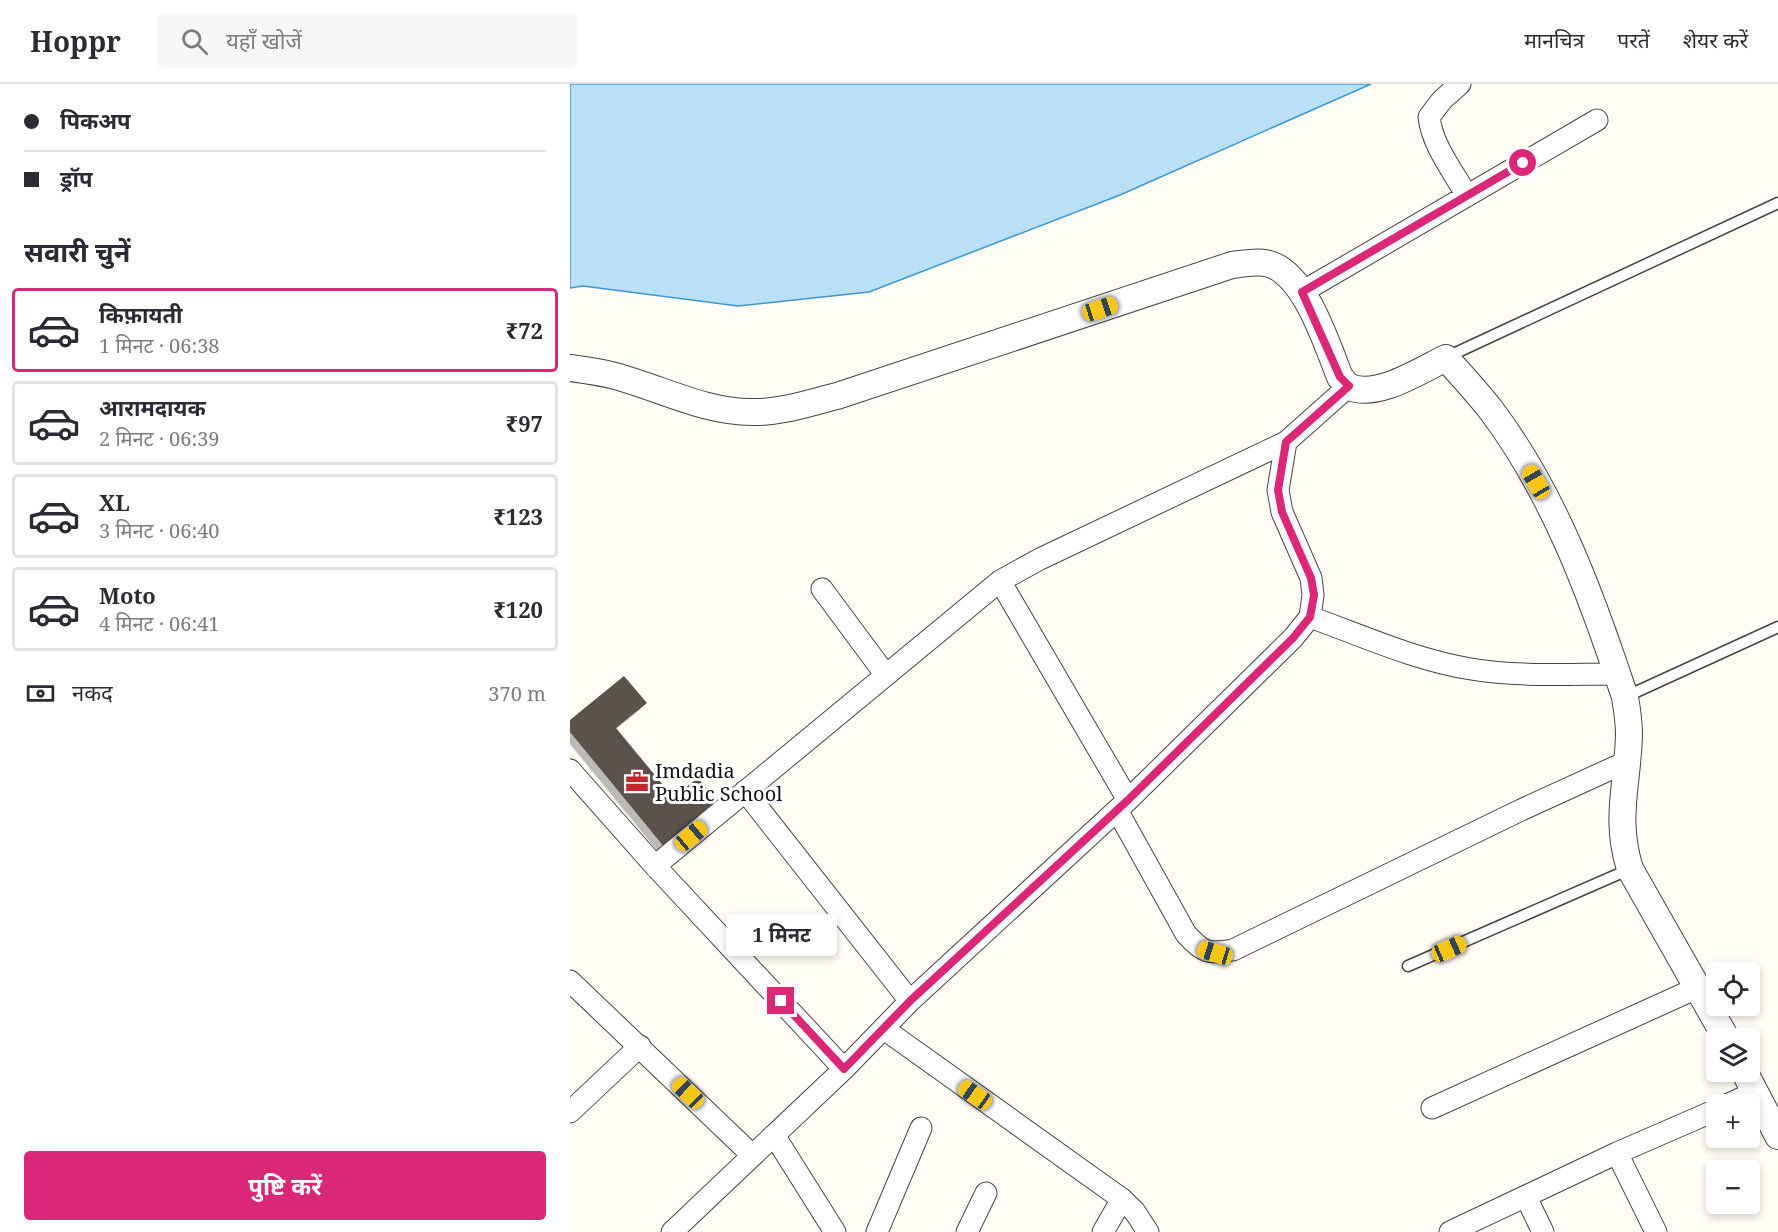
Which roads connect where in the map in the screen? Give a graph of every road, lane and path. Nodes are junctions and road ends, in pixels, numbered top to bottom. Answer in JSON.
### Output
{"nodes":[{"id":1,"x":1460,"y":84,"type":"edge"},
{"id":2,"x":1597,"y":120,"type":"dead end"},
{"id":3,"x":1467,"y":196,"type":"junction"},
{"id":4,"x":1778,"y":203,"type":"edge"},
{"id":5,"x":1302,"y":292,"type":"junction"},
{"id":6,"x":1446,"y":358,"type":"junction"},
{"id":7,"x":570,"y":368,"type":"edge"},
{"id":8,"x":1349,"y":386,"type":"junction"},
{"id":9,"x":1286,"y":442,"type":"junction"},
{"id":10,"x":1000,"y":581,"type":"junction"},
{"id":11,"x":822,"y":589,"type":"dead end"},
{"id":12,"x":1310,"y":617,"type":"junction"},
{"id":13,"x":1778,"y":627,"type":"edge"},
{"id":14,"x":885,"y":674,"type":"junction"},
{"id":15,"x":1621,"y":686,"type":"junction"},
{"id":16,"x":1626,"y":762,"type":"junction"},
{"id":17,"x":570,"y":770,"type":"edge"},
{"id":18,"x":745,"y":791,"type":"junction"},
{"id":19,"x":1123,"y":805,"type":"junction"},
{"id":20,"x":656,"y":866,"type":"junction"},
{"id":21,"x":1630,"y":868,"type":"junction"},
{"id":22,"x":1408,"y":966,"type":"dead end"},
{"id":23,"x":570,"y":981,"type":"edge"},
{"id":24,"x":1699,"y":987,"type":"junction"},
{"id":25,"x":910,"y":1001,"type":"junction"},
{"id":26,"x":1721,"y":1028,"type":"edge"},
{"id":27,"x":884,"y":1029,"type":"junction"},
{"id":28,"x":640,"y":1046,"type":"junction"},
{"id":29,"x":844,"y":1069,"type":"junction"},
{"id":30,"x":1749,"y":1082,"type":"edge"},
{"id":31,"x":1738,"y":1094,"type":"edge"},
{"id":32,"x":1432,"y":1108,"type":"dead end"},
{"id":33,"x":570,"y":1112,"type":"edge"},
{"id":34,"x":1706,"y":1114,"type":"edge"},
{"id":35,"x":921,"y":1128,"type":"dead end"},
{"id":36,"x":774,"y":1135,"type":"junction"},
{"id":37,"x":1778,"y":1136,"type":"edge"},
{"id":38,"x":1617,"y":1153,"type":"junction"},
{"id":39,"x":752,"y":1155,"type":"junction"},
{"id":40,"x":986,"y":1193,"type":"dead end"},
{"id":41,"x":1526,"y":1197,"type":"junction"},
{"id":42,"x":1122,"y":1199,"type":"junction"},
{"id":43,"x":693,"y":1224,"type":"edge"},
{"id":44,"x":672,"y":1232,"type":"edge"},
{"id":45,"x":835,"y":1232,"type":"edge"},
{"id":46,"x":877,"y":1232,"type":"edge"},
{"id":47,"x":967,"y":1232,"type":"edge"},
{"id":48,"x":1103,"y":1232,"type":"edge"},
{"id":49,"x":1148,"y":1232,"type":"edge"},
{"id":50,"x":1450,"y":1232,"type":"edge"},
{"id":51,"x":1543,"y":1232,"type":"edge"},
{"id":52,"x":1656,"y":1232,"type":"edge"}],
"edges":[{"from":1,"to":3,"type":"street"},
{"from":2,"to":3,"type":"street"},
{"from":3,"to":5,"type":"street"},
{"from":4,"to":6,"type":"lane"},
{"from":5,"to":7,"type":"street"},
{"from":5,"to":8,"type":"street"},
{"from":6,"to":8,"type":"street"},
{"from":6,"to":15,"type":"street"},
{"from":8,"to":9,"type":"street"},
{"from":9,"to":10,"type":"street"},
{"from":9,"to":12,"type":"street"},
{"from":10,"to":14,"type":"street"},
{"from":10,"to":19,"type":"street"},
{"from":11,"to":14,"type":"street"},
{"from":12,"to":15,"type":"street"},
{"from":12,"to":19,"type":"street"},
{"from":13,"to":15,"type":"lane"},
{"from":14,"to":18,"type":"street"},
{"from":15,"to":16,"type":"street"},
{"from":16,"to":19,"type":"street"},
{"from":16,"to":21,"type":"street"},
{"from":17,"to":20,"type":"street"},
{"from":18,"to":20,"type":"street"},
{"from":18,"to":25,"type":"street"},
{"from":19,"to":25,"type":"street"},
{"from":20,"to":29,"type":"street"},
{"from":21,"to":22,"type":"lane"},
{"from":21,"to":24,"type":"street"},
{"from":23,"to":28,"type":"street"},
{"from":24,"to":26,"type":"street"},
{"from":24,"to":32,"type":"street"},
{"from":25,"to":27,"type":"street"},
{"from":27,"to":29,"type":"street"},
{"from":27,"to":42,"type":"street"},
{"from":28,"to":33,"type":"street"},
{"from":28,"to":39,"type":"street"},
{"from":29,"to":36,"type":"street"},
{"from":30,"to":31,"type":"street"},
{"from":30,"to":37,"type":"street"},
{"from":34,"to":38,"type":"street"},
{"from":35,"to":46,"type":"street"},
{"from":36,"to":39,"type":"street"},
{"from":36,"to":45,"type":"street"},
{"from":38,"to":41,"type":"street"},
{"from":38,"to":52,"type":"street"},
{"from":39,"to":43,"type":"street"},
{"from":40,"to":47,"type":"street"},
{"from":41,"to":50,"type":"street"},
{"from":41,"to":51,"type":"street"},
{"from":42,"to":48,"type":"street"},
{"from":42,"to":49,"type":"street"},
{"from":43,"to":44,"type":"street"}]}
